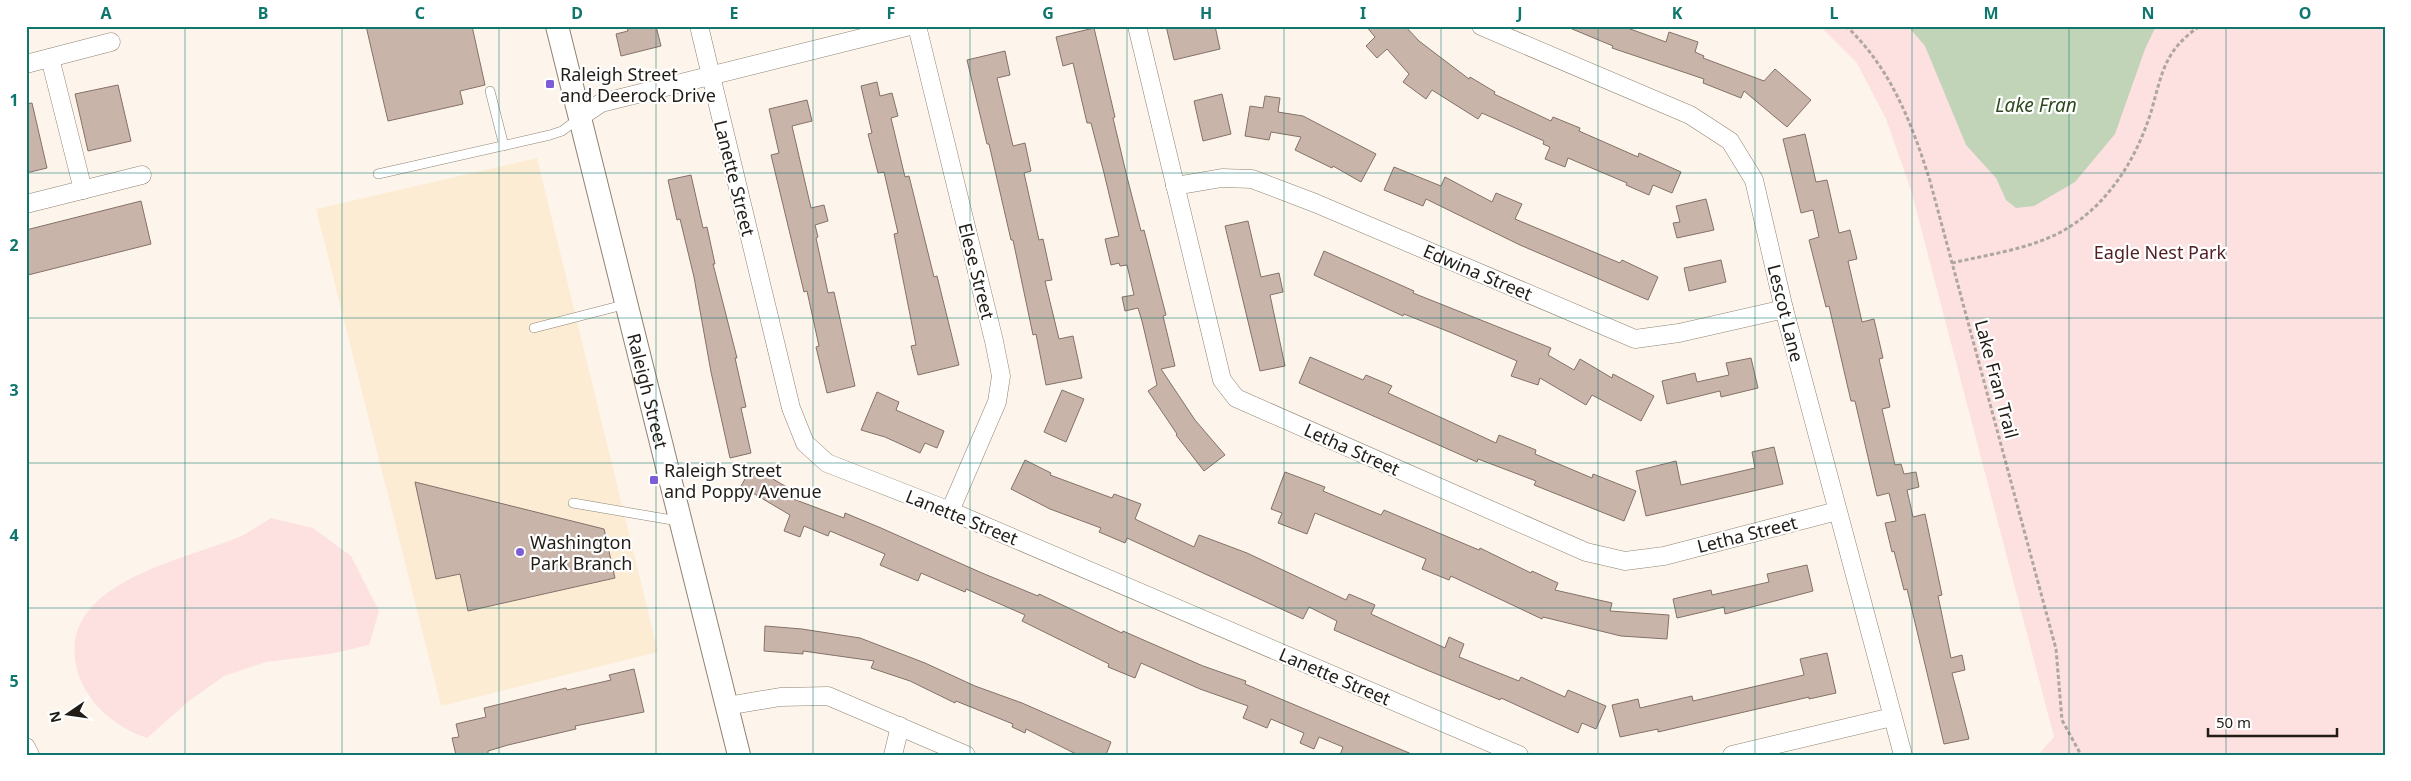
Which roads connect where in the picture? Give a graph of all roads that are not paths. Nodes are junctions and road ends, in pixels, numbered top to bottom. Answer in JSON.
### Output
{"nodes":[{"id":1,"x":557,"y":26,"type":"edge"},
{"id":2,"x":699,"y":26,"type":"edge"},
{"id":3,"x":910,"y":26,"type":"edge"},
{"id":4,"x":917,"y":26,"type":"edge"},
{"id":5,"x":1137,"y":26,"type":"edge"},
{"id":6,"x":1481,"y":26,"type":"edge"},
{"id":7,"x":111,"y":42,"type":"dead end"},
{"id":8,"x":50,"y":58,"type":"junction"},
{"id":9,"x":26,"y":64,"type":"edge"},
{"id":10,"x":711,"y":76,"type":"junction"},
{"id":11,"x":490,"y":90,"type":"dead end"},
{"id":12,"x":580,"y":117,"type":"junction"},
{"id":13,"x":504,"y":146,"type":"junction"},
{"id":14,"x":378,"y":174,"type":"dead end"},
{"id":15,"x":142,"y":175,"type":"dead end"},
{"id":16,"x":1175,"y":186,"type":"junction"},
{"id":17,"x":83,"y":190,"type":"junction"},
{"id":18,"x":26,"y":204,"type":"edge"},
{"id":19,"x":627,"y":304,"type":"junction"},
{"id":20,"x":1784,"y":309,"type":"junction"},
{"id":21,"x":534,"y":328,"type":"dead end"},
{"id":22,"x":573,"y":503,"type":"dead end"},
{"id":23,"x":950,"y":511,"type":"junction"},
{"id":24,"x":1837,"y":511,"type":"junction"},
{"id":25,"x":681,"y":522,"type":"junction"},
{"id":26,"x":727,"y":706,"type":"junction"},
{"id":27,"x":1892,"y":717,"type":"junction"},
{"id":28,"x":900,"y":726,"type":"junction"},
{"id":29,"x":26,"y":748,"type":"edge"},
{"id":30,"x":30,"y":755,"type":"edge"},
{"id":31,"x":739,"y":755,"type":"edge"},
{"id":32,"x":892,"y":755,"type":"edge"},
{"id":33,"x":966,"y":755,"type":"edge"},
{"id":34,"x":1519,"y":755,"type":"edge"},
{"id":35,"x":1732,"y":755,"type":"edge"},
{"id":36,"x":1903,"y":755,"type":"edge"}],
"edges":[{"from":1,"to":12,"type":"street","name":"Raleigh Street"},
{"from":2,"to":10,"type":"street","name":"Lanette Street"},
{"from":3,"to":10,"type":"street"},
{"from":4,"to":23,"type":"street","name":"Elese Street"},
{"from":5,"to":16,"type":"street","name":"Letha Street"},
{"from":6,"to":20,"type":"street","name":"Lescot Lane"},
{"from":7,"to":8,"type":"street"},
{"from":8,"to":9,"type":"street"},
{"from":8,"to":17,"type":"street"},
{"from":10,"to":12,"type":"street"},
{"from":10,"to":23,"type":"street","name":"Lanette Street"},
{"from":11,"to":13,"type":"lane"},
{"from":12,"to":13,"type":"lane"},
{"from":12,"to":19,"type":"street","name":"Raleigh Street"},
{"from":13,"to":14,"type":"lane"},
{"from":15,"to":17,"type":"street"},
{"from":16,"to":20,"type":"street","name":"Edwina Street"},
{"from":16,"to":24,"type":"street","name":"Letha Street"},
{"from":17,"to":18,"type":"street"},
{"from":19,"to":21,"type":"lane"},
{"from":19,"to":25,"type":"street","name":"Raleigh Street"},
{"from":20,"to":24,"type":"street","name":"Lescot Lane"},
{"from":22,"to":25,"type":"lane"},
{"from":23,"to":34,"type":"street","name":"Lanette Street"},
{"from":24,"to":27,"type":"street","name":"Lescot Lane"},
{"from":25,"to":26,"type":"street","name":"Raleigh Street"},
{"from":26,"to":28,"type":"street"},
{"from":26,"to":31,"type":"street","name":"Raleigh Street"},
{"from":27,"to":35,"type":"street"},
{"from":27,"to":36,"type":"street","name":"Lescot Lane"},
{"from":28,"to":32,"type":"street"},
{"from":28,"to":33,"type":"street"},
{"from":29,"to":30,"type":"street"}]}
